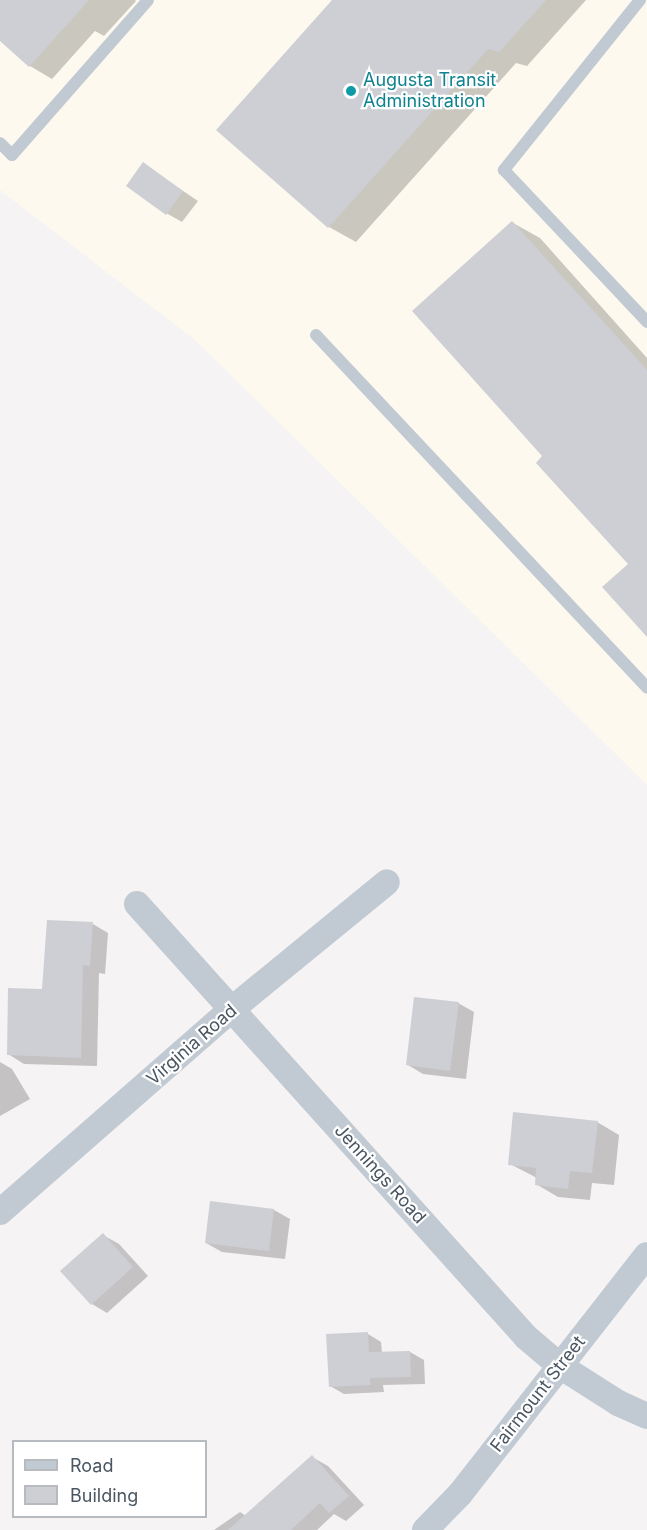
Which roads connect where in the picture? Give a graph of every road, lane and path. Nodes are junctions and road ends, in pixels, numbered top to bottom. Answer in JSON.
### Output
{"nodes":[{"id":1,"x":148,"y":0,"type":"edge"},
{"id":2,"x":640,"y":0,"type":"edge"},
{"id":3,"x":0,"y":143,"type":"edge"},
{"id":4,"x":647,"y":322,"type":"edge"},
{"id":5,"x":316,"y":335,"type":"dead end"},
{"id":6,"x":647,"y":688,"type":"edge"},
{"id":7,"x":387,"y":882,"type":"dead end"},
{"id":8,"x":137,"y":904,"type":"dead end"},
{"id":9,"x":232,"y":1009,"type":"junction"},
{"id":10,"x":0,"y":1212,"type":"edge"},
{"id":11,"x":647,"y":1255,"type":"edge"},
{"id":12,"x":560,"y":1366,"type":"junction"},
{"id":13,"x":647,"y":1416,"type":"edge"},
{"id":14,"x":425,"y":1530,"type":"edge"}],
"edges":[{"from":1,"to":3,"type":"lane"},
{"from":2,"to":4,"type":"lane"},
{"from":5,"to":6,"type":"lane"},
{"from":7,"to":9,"type":"street","name":"Virginia Road"},
{"from":8,"to":9,"type":"street","name":"Jennings Road"},
{"from":9,"to":10,"type":"street","name":"Virginia Road"},
{"from":9,"to":12,"type":"street","name":"Jennings Road"},
{"from":11,"to":12,"type":"street","name":"Fairmount Street"},
{"from":12,"to":13,"type":"street","name":"Jennings Road"},
{"from":12,"to":14,"type":"street","name":"Fairmount Street"}]}
